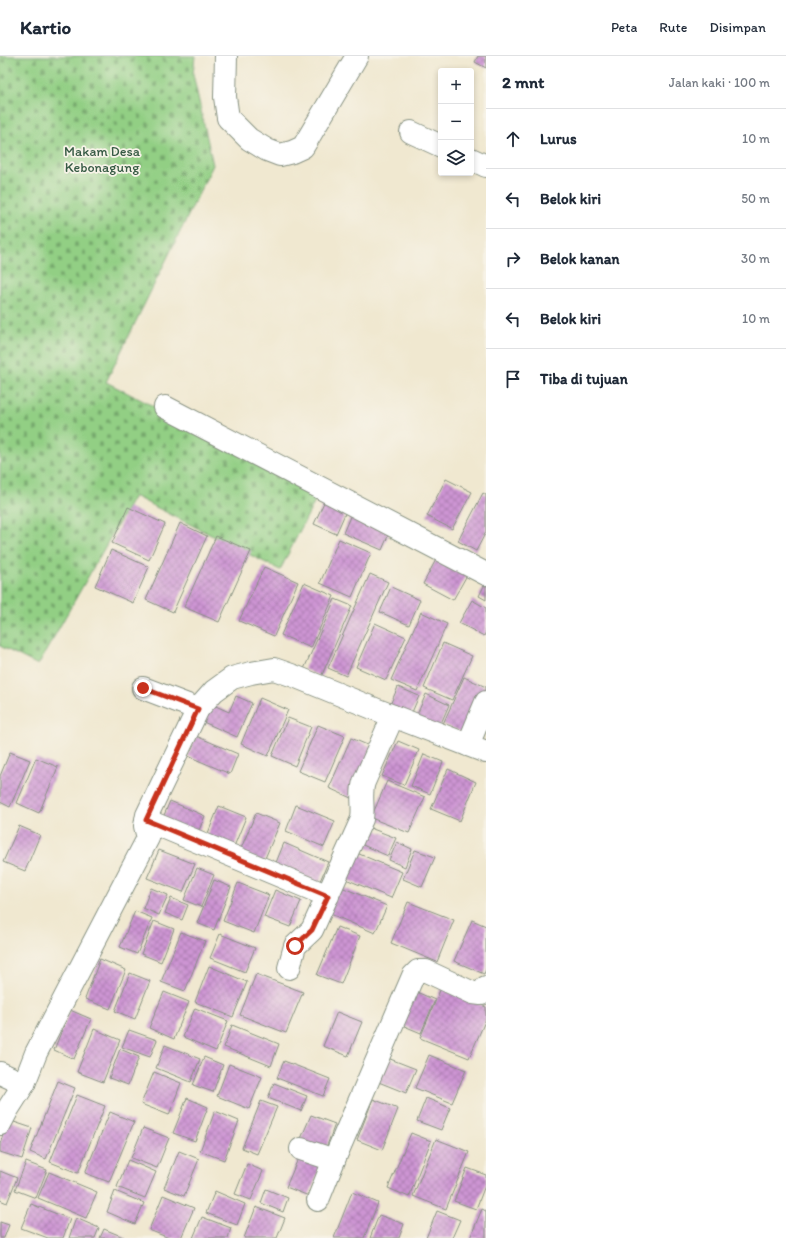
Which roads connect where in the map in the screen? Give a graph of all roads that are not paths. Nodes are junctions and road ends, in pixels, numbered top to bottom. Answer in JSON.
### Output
{"nodes":[{"id":1,"x":226,"y":56,"type":"edge"},
{"id":2,"x":357,"y":56,"type":"edge"},
{"id":3,"x":411,"y":132,"type":"dead end"},
{"id":4,"x":438,"y":145,"type":"edge"},
{"id":5,"x":474,"y":160,"type":"edge"},
{"id":6,"x":486,"y":166,"type":"edge"},
{"id":7,"x":164,"y":407,"type":"dead end"},
{"id":8,"x":486,"y":574,"type":"edge"},
{"id":9,"x":143,"y":688,"type":"dead end"},
{"id":10,"x":486,"y":702,"type":"edge"},
{"id":11,"x":198,"y":709,"type":"junction"},
{"id":12,"x":393,"y":716,"type":"junction"},
{"id":13,"x":477,"y":749,"type":"edge"},
{"id":14,"x":146,"y":820,"type":"junction"},
{"id":15,"x":328,"y":896,"type":"junction"},
{"id":16,"x":289,"y":968,"type":"dead end"},
{"id":17,"x":486,"y":987,"type":"edge"},
{"id":18,"x":0,"y":1073,"type":"edge"},
{"id":19,"x":24,"y":1084,"type":"junction"},
{"id":20,"x":0,"y":1124,"type":"edge"},
{"id":21,"x":301,"y":1149,"type":"dead end"},
{"id":22,"x":334,"y":1160,"type":"junction"},
{"id":23,"x":318,"y":1200,"type":"dead end"}],
"edges":[{"from":1,"to":2,"type":"street"},
{"from":3,"to":4,"type":"street"},
{"from":5,"to":6,"type":"street"},
{"from":7,"to":8,"type":"street"},
{"from":9,"to":11,"type":"street"},
{"from":10,"to":13,"type":"street"},
{"from":11,"to":12,"type":"street"},
{"from":11,"to":14,"type":"street"},
{"from":12,"to":13,"type":"street"},
{"from":12,"to":15,"type":"street"},
{"from":14,"to":15,"type":"street"},
{"from":14,"to":19,"type":"street"},
{"from":15,"to":16,"type":"street"},
{"from":17,"to":22,"type":"street"},
{"from":18,"to":19,"type":"street"},
{"from":19,"to":20,"type":"street"},
{"from":21,"to":22,"type":"street"},
{"from":22,"to":23,"type":"street"}]}
